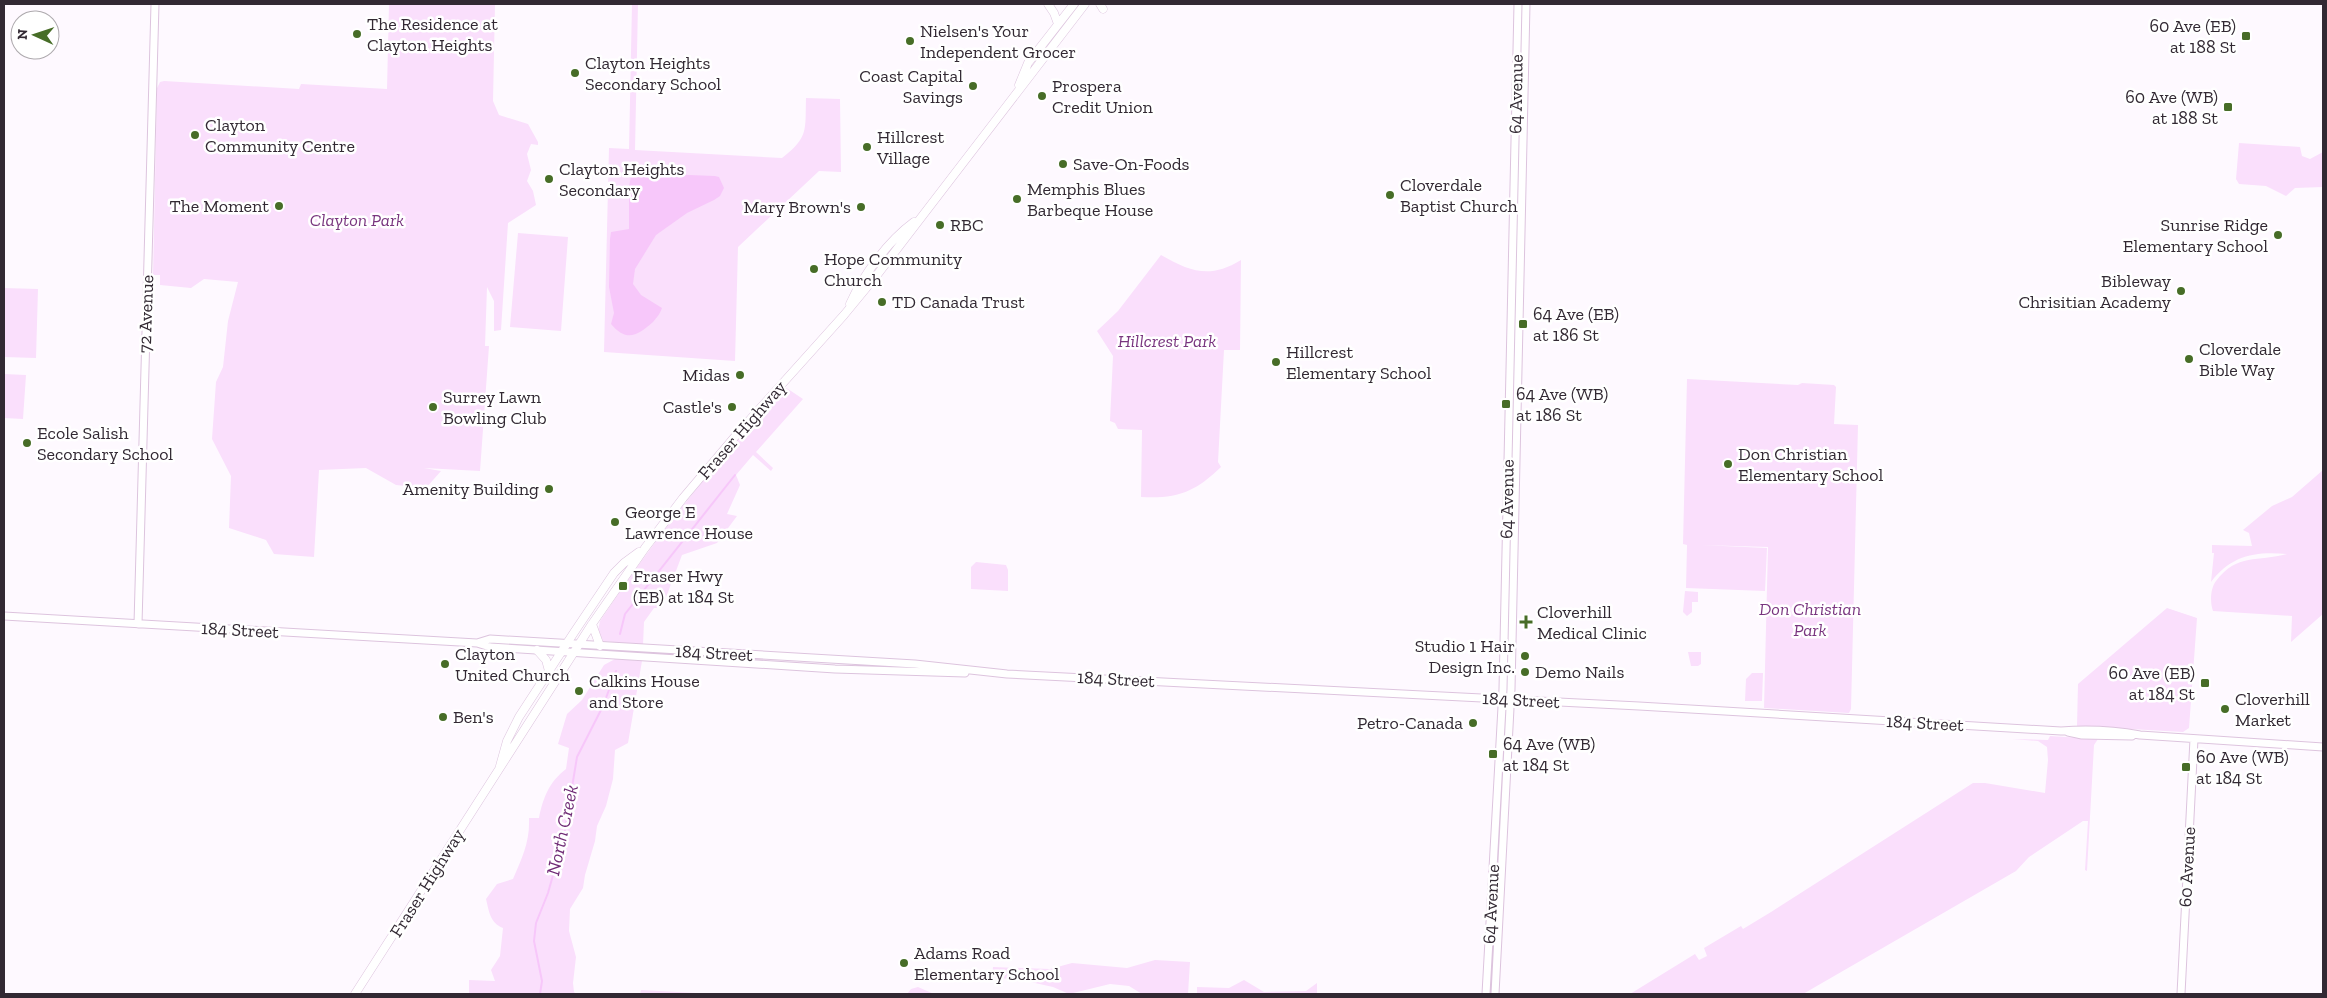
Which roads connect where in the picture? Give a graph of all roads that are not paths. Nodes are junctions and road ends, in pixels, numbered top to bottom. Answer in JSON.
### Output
{"nodes":[{"id":1,"x":155,"y":4,"type":"edge"},
{"id":2,"x":1048,"y":4,"type":"edge"},
{"id":3,"x":1074,"y":4,"type":"edge"},
{"id":4,"x":1085,"y":4,"type":"edge"},
{"id":5,"x":1518,"y":4,"type":"edge"},
{"id":6,"x":1526,"y":4,"type":"edge"},
{"id":7,"x":1058,"y":24,"type":"junction"},
{"id":8,"x":1016,"y":94,"type":"junction"},
{"id":9,"x":1514,"y":160,"type":"junction"},
{"id":10,"x":1522,"y":198,"type":"junction"},
{"id":11,"x":922,"y":217,"type":"junction"},
{"id":12,"x":844,"y":315,"type":"junction"},
{"id":13,"x":644,"y":548,"type":"junction"},
{"id":14,"x":4,"y":616,"type":"edge"},
{"id":15,"x":138,"y":624,"type":"junction"},
{"id":16,"x":592,"y":624,"type":"junction"},
{"id":17,"x":477,"y":643,"type":"junction"},
{"id":18,"x":566,"y":644,"type":"junction"},
{"id":19,"x":579,"y":645,"type":"junction"},
{"id":20,"x":600,"y":646,"type":"junction"},
{"id":21,"x":537,"y":650,"type":"junction"},
{"id":22,"x":562,"y":652,"type":"junction"},
{"id":23,"x":574,"y":652,"type":"junction"},
{"id":24,"x":729,"y":654,"type":"junction"},
{"id":25,"x":718,"y":662,"type":"junction"},
{"id":26,"x":549,"y":671,"type":"junction"},
{"id":27,"x":981,"y":672,"type":"junction"},
{"id":28,"x":1502,"y":699,"type":"junction"},
{"id":29,"x":1510,"y":700,"type":"junction"},
{"id":30,"x":2194,"y":739,"type":"junction"},
{"id":31,"x":2323,"y":747,"type":"edge"},
{"id":32,"x":499,"y":771,"type":"junction"},
{"id":33,"x":355,"y":994,"type":"edge"},
{"id":34,"x":1486,"y":994,"type":"edge"},
{"id":35,"x":1495,"y":994,"type":"edge"},
{"id":36,"x":2181,"y":994,"type":"edge"}],
"edges":[{"from":1,"to":15,"type":"main road","name":"72 Avenue"},
{"from":2,"to":7,"type":"main road"},
{"from":3,"to":7,"type":"main road","name":"Fraser Highway"},
{"from":4,"to":8,"type":"main road","name":"Fraser Highway"},
{"from":5,"to":9,"type":"main road","name":"64 Avenue"},
{"from":6,"to":10,"type":"main road","name":"64 Avenue"},
{"from":7,"to":8,"type":"main road","name":"Fraser Highway"},
{"from":8,"to":11,"type":"main road","name":"Fraser Highway"},
{"from":9,"to":10,"type":"main road"},
{"from":9,"to":28,"type":"main road","name":"64 Avenue"},
{"from":10,"to":29,"type":"main road","name":"64 Avenue"},
{"from":11,"to":12,"type":"main road","name":"Fraser Highway"},
{"from":11,"to":12,"type":"main road","name":"Fraser Highway"},
{"from":12,"to":13,"type":"main road","name":"Fraser Highway"},
{"from":13,"to":16,"type":"main road","name":"Fraser Highway"},
{"from":13,"to":18,"type":"main road","name":"Fraser Highway"},
{"from":14,"to":15,"type":"main road","name":"184 Street"},
{"from":15,"to":17,"type":"main road","name":"184 Street"},
{"from":16,"to":19,"type":"main road","name":"Fraser Highway"},
{"from":16,"to":20,"type":"main road"},
{"from":17,"to":18,"type":"main road","name":"184 Street"},
{"from":17,"to":21,"type":"main road","name":"184 Street"},
{"from":18,"to":19,"type":"main road","name":"184 Street"},
{"from":18,"to":22,"type":"main road","name":"Fraser Highway"},
{"from":19,"to":20,"type":"main road","name":"184 Street"},
{"from":19,"to":23,"type":"main road","name":"Fraser Highway"},
{"from":20,"to":24,"type":"main road","name":"184 Street"},
{"from":21,"to":22,"type":"main road","name":"184 Street"},
{"from":21,"to":26,"type":"main road"},
{"from":22,"to":23,"type":"main road","name":"184 Street"},
{"from":22,"to":26,"type":"main road","name":"Fraser Highway"},
{"from":23,"to":25,"type":"main road","name":"184 Street"},
{"from":23,"to":32,"type":"main road","name":"Fraser Highway"},
{"from":24,"to":25,"type":"main road"},
{"from":24,"to":27,"type":"main road","name":"184 Street"},
{"from":25,"to":27,"type":"main road","name":"184 Street"},
{"from":26,"to":32,"type":"main road","name":"Fraser Highway"},
{"from":27,"to":28,"type":"main road","name":"184 Street"},
{"from":28,"to":29,"type":"main road","name":"184 Street"},
{"from":28,"to":34,"type":"main road","name":"64 Avenue"},
{"from":29,"to":30,"type":"main road","name":"184 Street"},
{"from":29,"to":35,"type":"main road","name":"64 Avenue"},
{"from":30,"to":31,"type":"main road","name":"184 Street"},
{"from":30,"to":36,"type":"main road","name":"60 Avenue"},
{"from":32,"to":33,"type":"main road","name":"Fraser Highway"}]}
